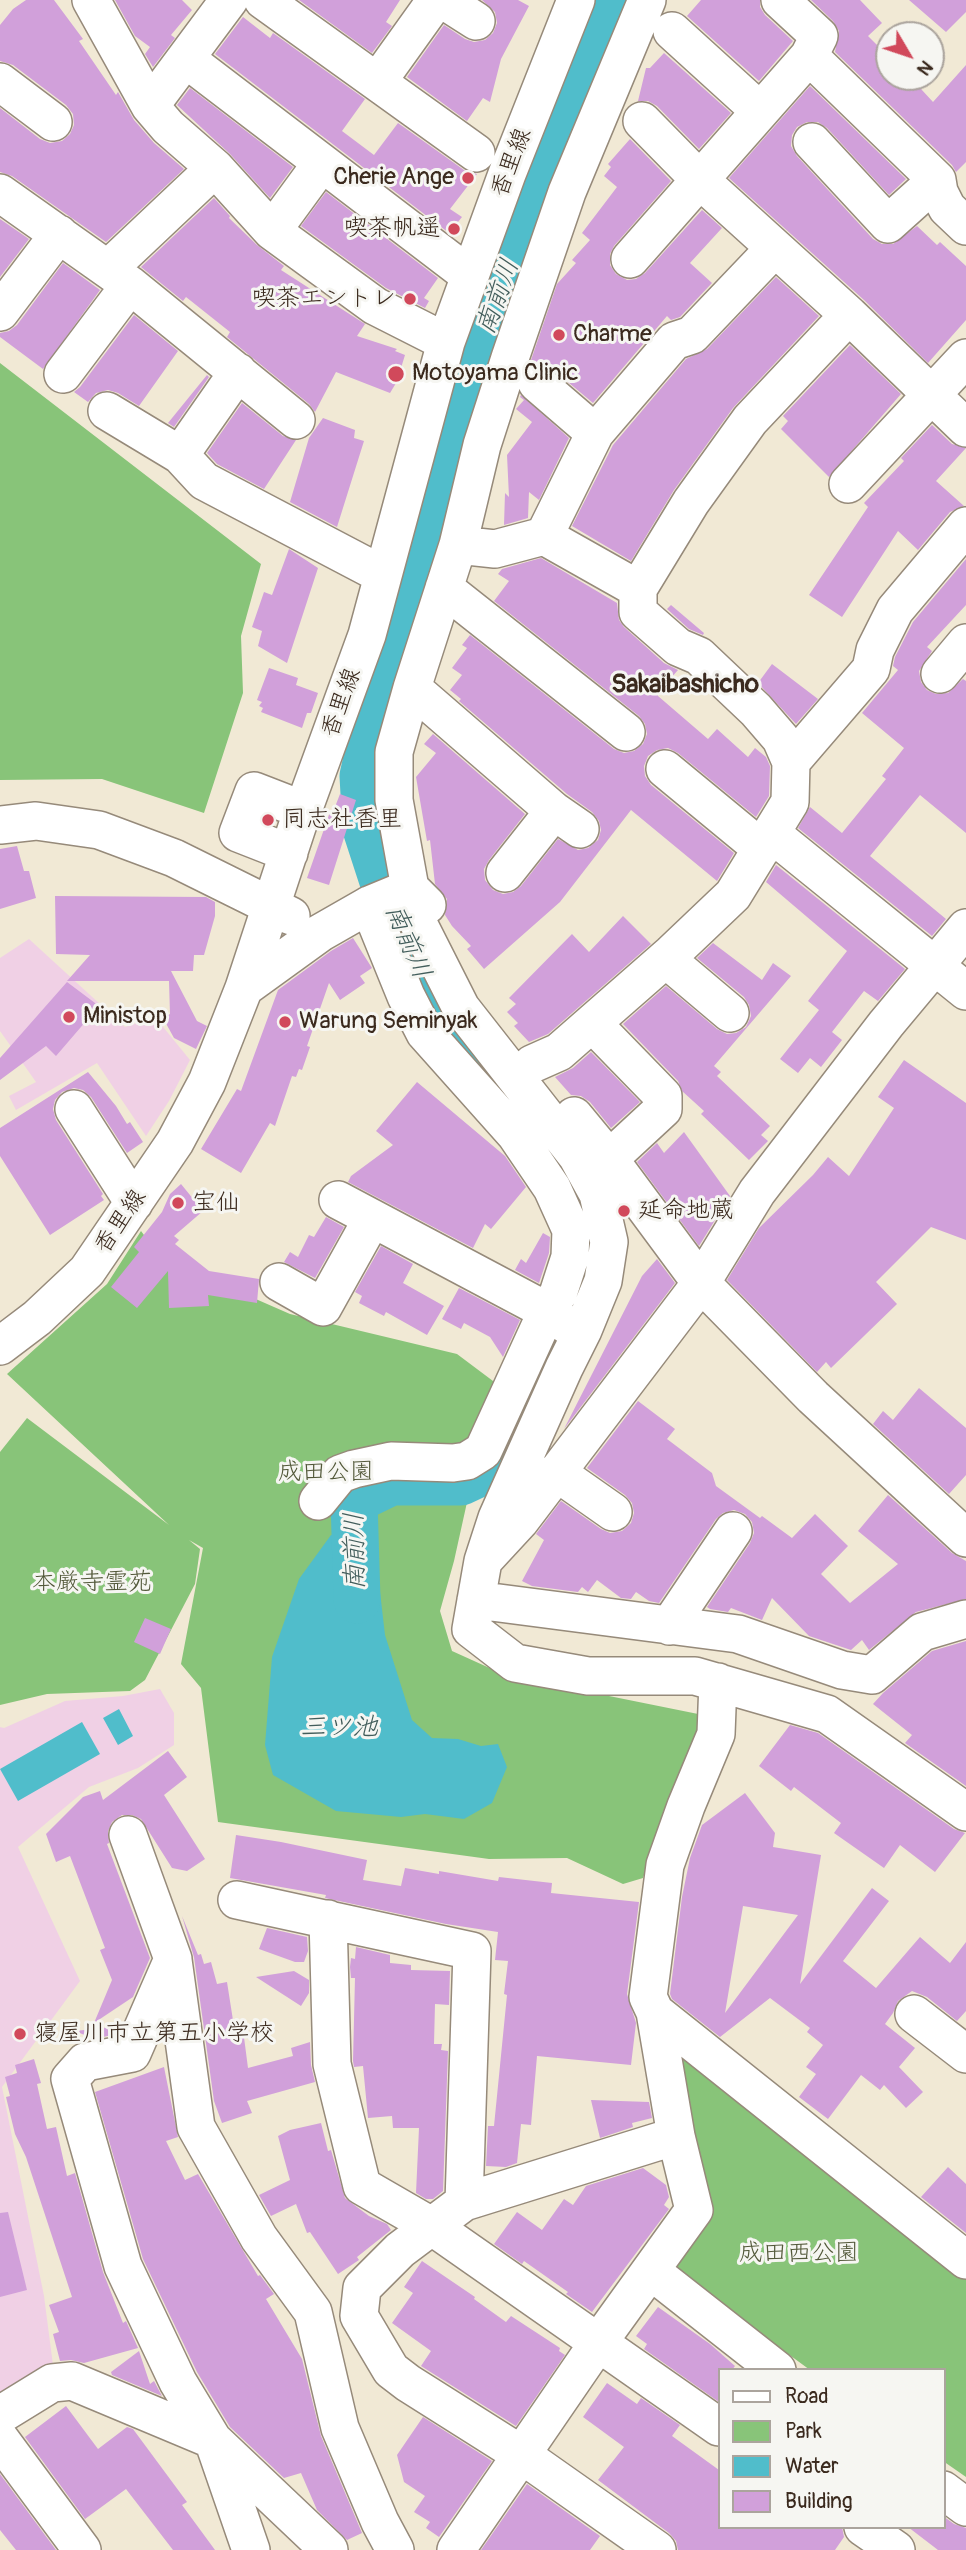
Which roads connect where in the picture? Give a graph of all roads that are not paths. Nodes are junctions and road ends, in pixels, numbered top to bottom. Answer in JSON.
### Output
{"nodes":[{"id":1,"x":91,"y":0,"type":"edge"},
{"id":2,"x":229,"y":0,"type":"edge"},
{"id":3,"x":263,"y":0,"type":"edge"},
{"id":4,"x":436,"y":0,"type":"edge"},
{"id":5,"x":443,"y":0,"type":"edge"},
{"id":6,"x":576,"y":0,"type":"edge"},
{"id":7,"x":647,"y":0,"type":"edge"},
{"id":8,"x":780,"y":0,"type":"edge"},
{"id":9,"x":476,"y":21,"type":"dead end"},
{"id":10,"x":672,"y":31,"type":"dead end"},
{"id":11,"x":809,"y":56,"type":"junction"},
{"id":12,"x":186,"y":59,"type":"junction"},
{"id":13,"x":378,"y":81,"type":"junction"},
{"id":14,"x":0,"y":82,"type":"edge"},
{"id":15,"x":150,"y":106,"type":"junction"},
{"id":16,"x":760,"y":111,"type":"junction"},
{"id":17,"x":31,"y":118,"type":"dead end"},
{"id":18,"x":642,"y":121,"type":"dead end"},
{"id":19,"x":812,"y":142,"type":"dead end"},
{"id":20,"x":476,"y":153,"type":"dead end"},
{"id":21,"x":321,"y":164,"type":"junction"},
{"id":22,"x":215,"y":168,"type":"junction"},
{"id":23,"x":699,"y":179,"type":"junction"},
{"id":24,"x":947,"y":183,"type":"edge"},
{"id":25,"x":0,"y":193,"type":"edge"},
{"id":26,"x":966,"y":226,"type":"edge"},
{"id":27,"x":272,"y":231,"type":"junction"},
{"id":28,"x":59,"y":234,"type":"junction"},
{"id":29,"x":774,"y":249,"type":"junction"},
{"id":30,"x":630,"y":259,"type":"dead end"},
{"id":31,"x":469,"y":275,"type":"junction"},
{"id":32,"x":119,"y":277,"type":"junction"},
{"id":33,"x":0,"y":312,"type":"edge"},
{"id":34,"x":849,"y":315,"type":"junction"},
{"id":35,"x":446,"y":342,"type":"junction"},
{"id":36,"x":966,"y":358,"type":"edge"},
{"id":37,"x":238,"y":372,"type":"junction"},
{"id":38,"x":63,"y":374,"type":"dead end"},
{"id":39,"x":537,"y":383,"type":"dead end"},
{"id":40,"x":932,"y":395,"type":"junction"},
{"id":41,"x":107,"y":411,"type":"dead end"},
{"id":42,"x":296,"y":420,"type":"dead end"},
{"id":43,"x":966,"y":428,"type":"edge"},
{"id":44,"x":595,"y":433,"type":"junction"},
{"id":45,"x":180,"y":455,"type":"junction"},
{"id":46,"x":848,"y":484,"type":"dead end"},
{"id":47,"x":966,"y":526,"type":"edge"},
{"id":48,"x":544,"y":536,"type":"junction"},
{"id":49,"x":458,"y":545,"type":"junction"},
{"id":50,"x":383,"y":575,"type":"junction"},
{"id":51,"x":444,"y":588,"type":"junction"},
{"id":52,"x":638,"y":589,"type":"junction"},
{"id":53,"x":963,"y":627,"type":"edge"},
{"id":54,"x":940,"y":674,"type":"dead end"},
{"id":55,"x":412,"y":688,"type":"junction"},
{"id":56,"x":626,"y":732,"type":"dead end"},
{"id":57,"x":791,"y":762,"type":"junction"},
{"id":58,"x":665,"y":769,"type":"dead end"},
{"id":59,"x":303,"y":810,"type":"junction"},
{"id":60,"x":0,"y":825,"type":"edge"},
{"id":61,"x":767,"y":842,"type":"junction"},
{"id":62,"x":289,"y":853,"type":"junction"},
{"id":63,"x":505,"y":873,"type":"dead end"},
{"id":64,"x":410,"y":888,"type":"junction"},
{"id":65,"x":369,"y":905,"type":"junction"},
{"id":66,"x":271,"y":908,"type":"junction"},
{"id":67,"x":966,"y":928,"type":"edge"},
{"id":68,"x":320,"y":933,"type":"junction"},
{"id":69,"x":666,"y":958,"type":"junction"},
{"id":70,"x":933,"y":966,"type":"junction"},
{"id":71,"x":244,"y":988,"type":"junction"},
{"id":72,"x":966,"y":991,"type":"edge"},
{"id":73,"x":730,"y":1013,"type":"dead end"},
{"id":74,"x":592,"y":1023,"type":"junction"},
{"id":75,"x":490,"y":1045,"type":"junction"},
{"id":76,"x":532,"y":1064,"type":"junction"},
{"id":77,"x":461,"y":1076,"type":"junction"},
{"id":78,"x":74,"y":1109,"type":"dead end"},
{"id":79,"x":609,"y":1159,"type":"junction"},
{"id":80,"x":338,"y":1200,"type":"dead end"},
{"id":81,"x":134,"y":1203,"type":"junction"},
{"id":82,"x":372,"y":1219,"type":"junction"},
{"id":83,"x":279,"y":1282,"type":"dead end"},
{"id":84,"x":701,"y":1283,"type":"junction"},
{"id":85,"x":563,"y":1321,"type":"junction"},
{"id":86,"x":0,"y":1346,"type":"edge"},
{"id":87,"x":556,"y":1472,"type":"junction"},
{"id":88,"x":318,"y":1501,"type":"dead end"},
{"id":89,"x":613,"y":1512,"type":"dead end"},
{"id":90,"x":733,"y":1531,"type":"dead end"},
{"id":91,"x":966,"y":1538,"type":"edge"},
{"id":92,"x":483,"y":1561,"type":"junction"},
{"id":93,"x":477,"y":1600,"type":"junction"},
{"id":94,"x":966,"y":1619,"type":"edge"},
{"id":95,"x":669,"y":1626,"type":"junction"},
{"id":96,"x":718,"y":1682,"type":"junction"},
{"id":97,"x":966,"y":1812,"type":"edge"},
{"id":98,"x":128,"y":1835,"type":"dead end"},
{"id":99,"x":237,"y":1900,"type":"dead end"},
{"id":100,"x":328,"y":1919,"type":"junction"},
{"id":101,"x":173,"y":1959,"type":"junction"},
{"id":102,"x":656,"y":2012,"type":"junction"},
{"id":103,"x":914,"y":2014,"type":"dead end"},
{"id":104,"x":966,"y":2054,"type":"edge"},
{"id":105,"x":676,"y":2136,"type":"junction"},
{"id":106,"x":464,"y":2202,"type":"junction"},
{"id":107,"x":433,"y":2227,"type":"junction"},
{"id":108,"x":966,"y":2260,"type":"edge"},
{"id":109,"x":650,"y":2271,"type":"junction"},
{"id":110,"x":598,"y":2343,"type":"junction"},
{"id":111,"x":774,"y":2368,"type":"edge"},
{"id":112,"x":0,"y":2415,"type":"edge"},
{"id":113,"x":718,"y":2426,"type":"edge"},
{"id":114,"x":0,"y":2439,"type":"edge"},
{"id":115,"x":213,"y":2440,"type":"junction"},
{"id":116,"x":522,"y":2455,"type":"junction"},
{"id":117,"x":945,"y":2491,"type":"edge"},
{"id":118,"x":966,"y":2507,"type":"edge"},
{"id":119,"x":859,"y":2535,"type":"edge"},
{"id":120,"x":612,"y":2537,"type":"edge"},
{"id":121,"x":82,"y":2550,"type":"edge"},
{"id":122,"x":251,"y":2550,"type":"edge"},
{"id":123,"x":329,"y":2550,"type":"edge"},
{"id":124,"x":395,"y":2550,"type":"edge"},
{"id":125,"x":456,"y":2550,"type":"edge"},
{"id":126,"x":657,"y":2550,"type":"edge"},
{"id":127,"x":896,"y":2550,"type":"edge"}],
"edges":[{"from":1,"to":15,"type":"street"},
{"from":2,"to":12,"type":"street"},
{"from":3,"to":13,"type":"street"},
{"from":4,"to":13,"type":"street"},
{"from":5,"to":9,"type":"street"},
{"from":6,"to":31,"type":"street","name":"香里線"},
{"from":7,"to":49,"type":"street"},
{"from":8,"to":11,"type":"street"},
{"from":10,"to":16,"type":"street"},
{"from":11,"to":16,"type":"street"},
{"from":11,"to":24,"type":"street"},
{"from":12,"to":15,"type":"street"},
{"from":12,"to":21,"type":"street"},
{"from":13,"to":20,"type":"street"},
{"from":14,"to":17,"type":"street"},
{"from":15,"to":22,"type":"street"},
{"from":16,"to":23,"type":"street"},
{"from":18,"to":23,"type":"street"},
{"from":19,"to":24,"type":"street"},
{"from":21,"to":27,"type":"street"},
{"from":21,"to":31,"type":"street"},
{"from":22,"to":27,"type":"street"},
{"from":22,"to":32,"type":"street"},
{"from":23,"to":29,"type":"street"},
{"from":23,"to":30,"type":"street"},
{"from":24,"to":26,"type":"street"},
{"from":25,"to":28,"type":"street"},
{"from":27,"to":35,"type":"street"},
{"from":28,"to":32,"type":"street"},
{"from":28,"to":33,"type":"street"},
{"from":29,"to":34,"type":"street"},
{"from":29,"to":44,"type":"street"},
{"from":31,"to":35,"type":"street","name":"香里線"},
{"from":32,"to":37,"type":"street"},
{"from":32,"to":38,"type":"street"},
{"from":34,"to":40,"type":"street"},
{"from":34,"to":52,"type":"street"},
{"from":35,"to":50,"type":"street","name":"香里線"},
{"from":36,"to":40,"type":"street"},
{"from":37,"to":42,"type":"street"},
{"from":37,"to":45,"type":"street"},
{"from":39,"to":44,"type":"street"},
{"from":40,"to":43,"type":"street"},
{"from":40,"to":46,"type":"street"},
{"from":41,"to":45,"type":"street"},
{"from":44,"to":48,"type":"street"},
{"from":45,"to":50,"type":"street"},
{"from":47,"to":57,"type":"street"},
{"from":48,"to":49,"type":"street"},
{"from":48,"to":52,"type":"street"},
{"from":49,"to":51,"type":"street"},
{"from":50,"to":59,"type":"street","name":"香里線"},
{"from":51,"to":55,"type":"street"},
{"from":51,"to":56,"type":"street"},
{"from":52,"to":57,"type":"street"},
{"from":53,"to":54,"type":"street"},
{"from":55,"to":63,"type":"street"},
{"from":55,"to":64,"type":"street"},
{"from":57,"to":61,"type":"street"},
{"from":58,"to":61,"type":"street"},
{"from":59,"to":62,"type":"street","name":"香里線"},
{"from":59,"to":62,"type":"street"},
{"from":60,"to":66,"type":"street"},
{"from":61,"to":69,"type":"street"},
{"from":61,"to":70,"type":"street"},
{"from":62,"to":66,"type":"street","name":"香里線"},
{"from":64,"to":65,"type":"street"},
{"from":64,"to":75,"type":"street"},
{"from":64,"to":76,"type":"street"},
{"from":65,"to":68,"type":"street"},
{"from":65,"to":77,"type":"street"},
{"from":66,"to":68,"type":"street"},
{"from":66,"to":71,"type":"street","name":"香里線"},
{"from":67,"to":70,"type":"street"},
{"from":68,"to":71,"type":"street"},
{"from":69,"to":73,"type":"street"},
{"from":69,"to":74,"type":"street"},
{"from":70,"to":72,"type":"street"},
{"from":70,"to":84,"type":"street"},
{"from":71,"to":81,"type":"street","name":"香里線"},
{"from":74,"to":76,"type":"street"},
{"from":74,"to":79,"type":"street"},
{"from":75,"to":77,"type":"street"},
{"from":75,"to":85,"type":"street"},
{"from":76,"to":79,"type":"street"},
{"from":77,"to":85,"type":"street"},
{"from":78,"to":81,"type":"street"},
{"from":79,"to":84,"type":"street"},
{"from":80,"to":82,"type":"street"},
{"from":81,"to":86,"type":"street","name":"香里線"},
{"from":82,"to":83,"type":"street"},
{"from":82,"to":85,"type":"street"},
{"from":84,"to":87,"type":"street"},
{"from":84,"to":91,"type":"street"},
{"from":85,"to":88,"type":"street"},
{"from":85,"to":92,"type":"street"},
{"from":87,"to":89,"type":"street"},
{"from":87,"to":92,"type":"street"},
{"from":90,"to":95,"type":"street"},
{"from":92,"to":93,"type":"street"},
{"from":93,"to":95,"type":"street"},
{"from":93,"to":96,"type":"street"},
{"from":94,"to":95,"type":"street"},
{"from":96,"to":97,"type":"street"},
{"from":96,"to":102,"type":"street"},
{"from":98,"to":101,"type":"street"},
{"from":99,"to":100,"type":"street"},
{"from":100,"to":106,"type":"street"},
{"from":100,"to":107,"type":"street"},
{"from":101,"to":115,"type":"street"},
{"from":101,"to":124,"type":"street"},
{"from":102,"to":105,"type":"street"},
{"from":102,"to":108,"type":"street"},
{"from":103,"to":104,"type":"street"},
{"from":105,"to":106,"type":"street"},
{"from":105,"to":109,"type":"street"},
{"from":106,"to":107,"type":"street"},
{"from":107,"to":110,"type":"street"},
{"from":107,"to":116,"type":"street"},
{"from":109,"to":110,"type":"street"},
{"from":109,"to":111,"type":"street"},
{"from":110,"to":113,"type":"street"},
{"from":110,"to":116,"type":"street"},
{"from":112,"to":115,"type":"street"},
{"from":114,"to":121,"type":"street"},
{"from":115,"to":122,"type":"street"},
{"from":115,"to":123,"type":"street"},
{"from":116,"to":120,"type":"street"},
{"from":116,"to":125,"type":"street"},
{"from":117,"to":118,"type":"street"},
{"from":119,"to":127,"type":"street"},
{"from":120,"to":126,"type":"street"}]}
